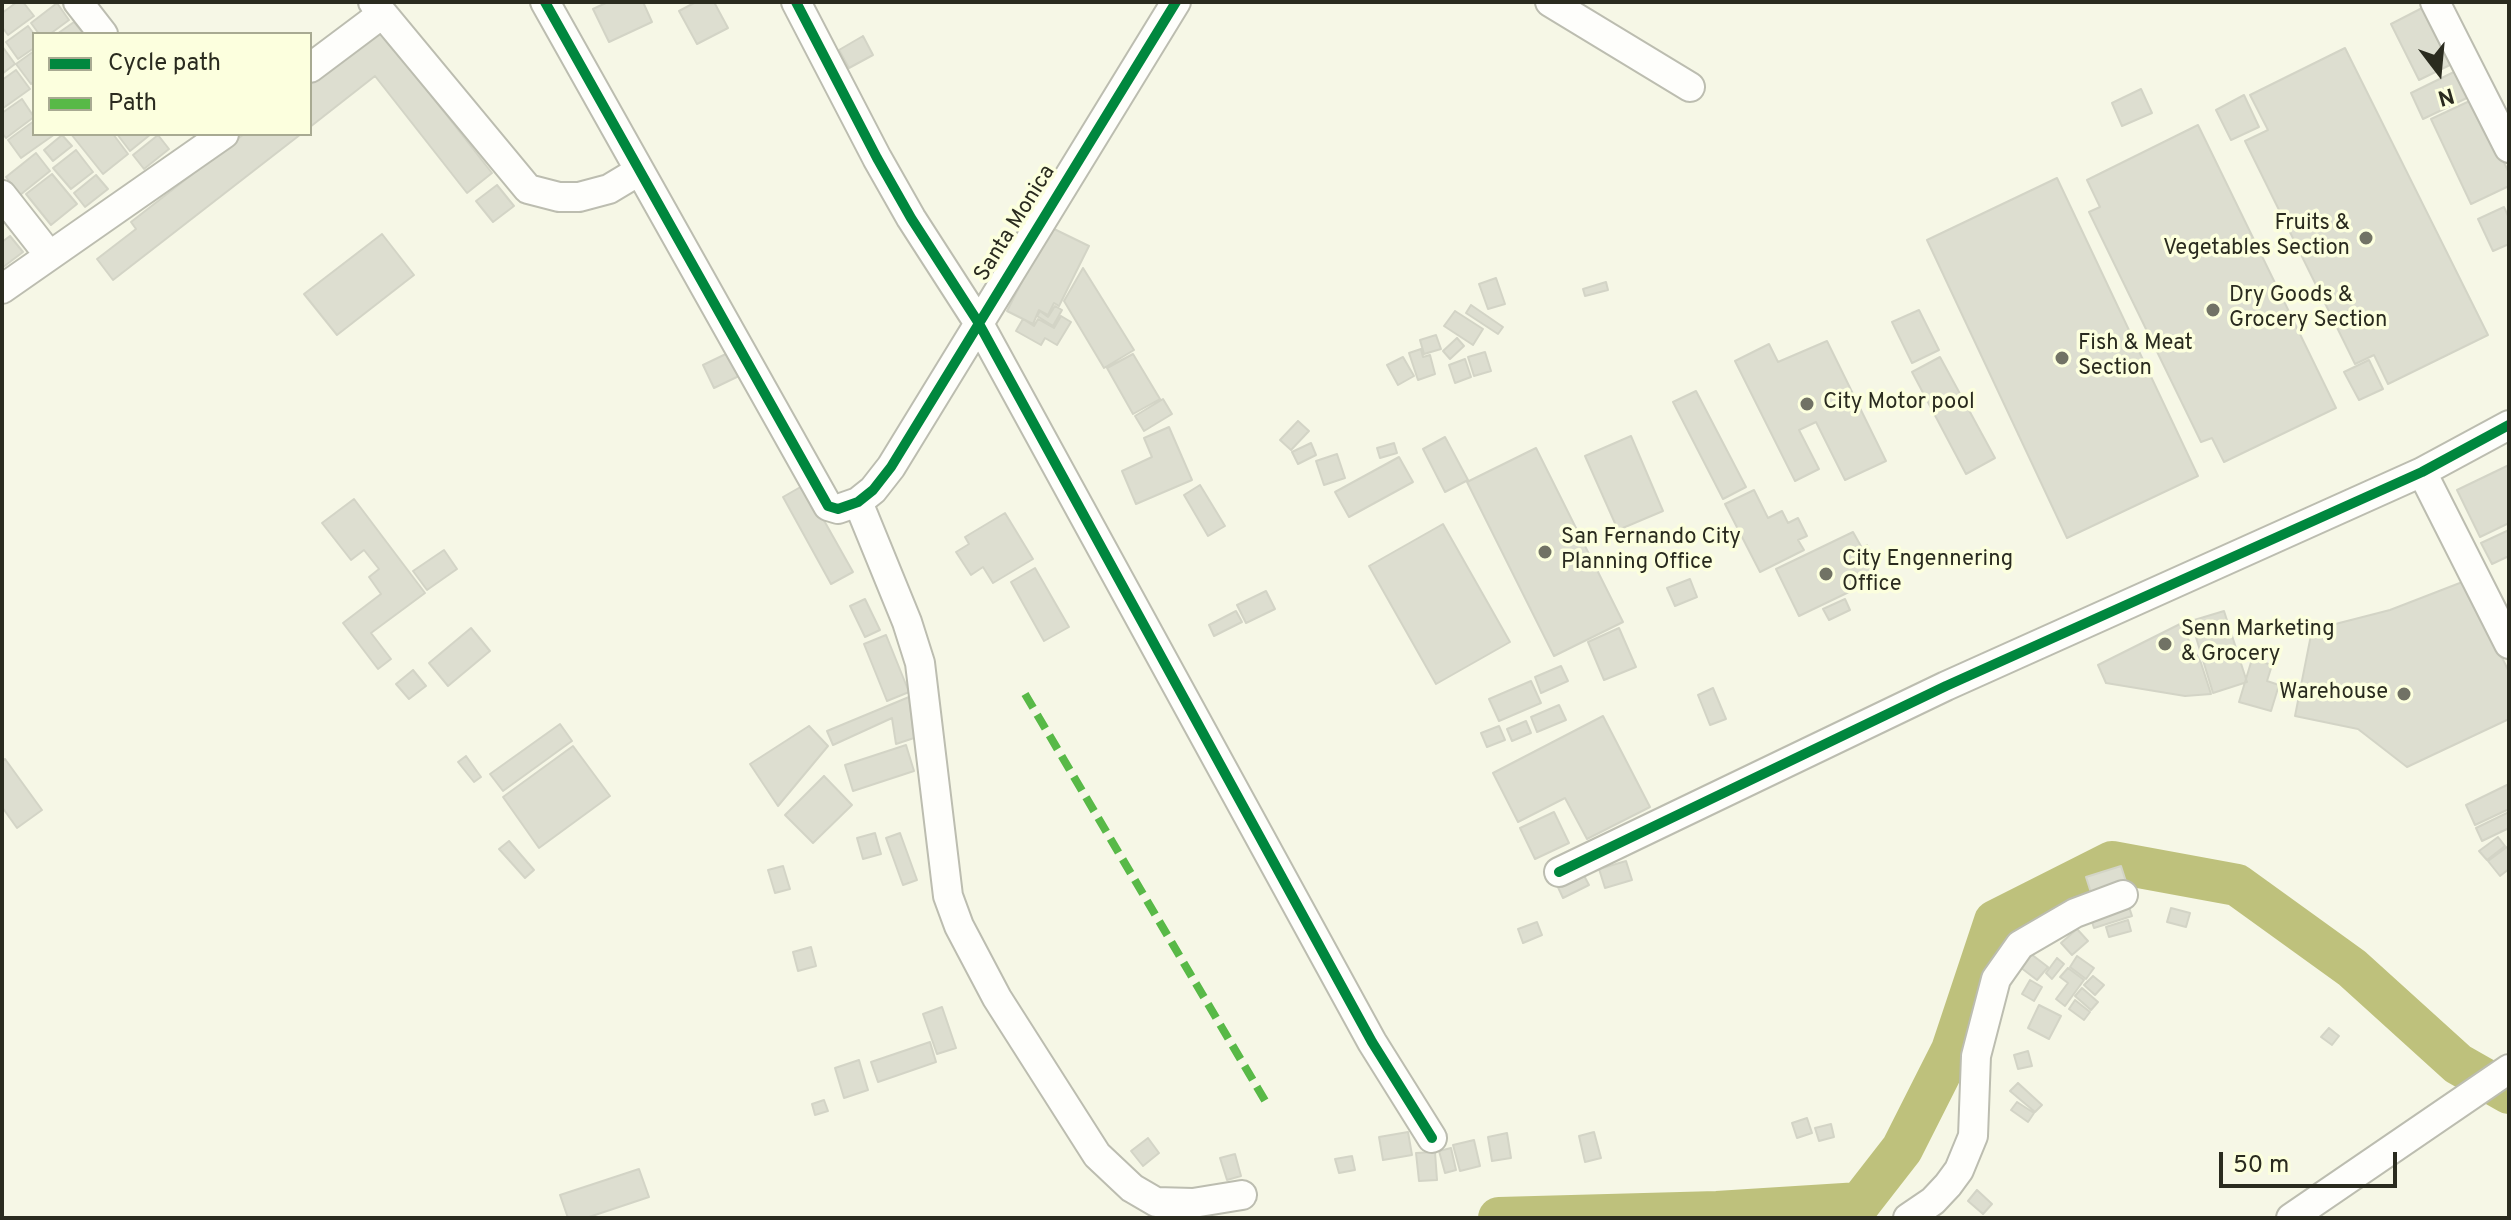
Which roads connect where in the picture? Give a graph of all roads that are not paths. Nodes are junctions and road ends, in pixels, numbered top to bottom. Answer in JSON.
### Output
{"nodes":[{"id":1,"x":78,"y":2,"type":"edge"},
{"id":2,"x":545,"y":2,"type":"edge"},
{"id":3,"x":796,"y":2,"type":"edge"},
{"id":4,"x":1176,"y":2,"type":"edge"},
{"id":5,"x":1550,"y":2,"type":"edge"},
{"id":6,"x":2435,"y":2,"type":"edge"},
{"id":7,"x":377,"y":8,"type":"edge"},
{"id":8,"x":101,"y":32,"type":"edge"},
{"id":9,"x":312,"y":66,"type":"edge"},
{"id":10,"x":1690,"y":87,"type":"dead end"},
{"id":11,"x":217,"y":136,"type":"edge"},
{"id":12,"x":187,"y":145,"type":"edge"},
{"id":13,"x":2509,"y":148,"type":"edge"},
{"id":14,"x":639,"y":171,"type":"junction"},
{"id":15,"x":2,"y":195,"type":"edge"},
{"id":16,"x":49,"y":255,"type":"junction"},
{"id":17,"x":2,"y":289,"type":"edge"},
{"id":18,"x":978,"y":322,"type":"junction"},
{"id":19,"x":2509,"y":425,"type":"edge"},
{"id":20,"x":2422,"y":472,"type":"junction"},
{"id":21,"x":858,"y":502,"type":"junction"},
{"id":22,"x":2509,"y":644,"type":"edge"},
{"id":23,"x":1559,"y":872,"type":"dead end"},
{"id":24,"x":2123,"y":895,"type":"dead end"},
{"id":25,"x":2509,"y":1069,"type":"edge"},
{"id":26,"x":1432,"y":1138,"type":"dead end"},
{"id":27,"x":1242,"y":1195,"type":"dead end"},
{"id":28,"x":1908,"y":1218,"type":"edge"},
{"id":29,"x":2291,"y":1218,"type":"edge"}],
"edges":[{"from":1,"to":8,"type":"street"},
{"from":2,"to":14,"type":"street"},
{"from":3,"to":18,"type":"street"},
{"from":4,"to":18,"type":"street","name":"Santa Monica"},
{"from":5,"to":10,"type":"street"},
{"from":6,"to":13,"type":"street"},
{"from":7,"to":9,"type":"street"},
{"from":7,"to":14,"type":"street"},
{"from":11,"to":12,"type":"street"},
{"from":12,"to":16,"type":"street"},
{"from":14,"to":21,"type":"street"},
{"from":15,"to":16,"type":"street"},
{"from":16,"to":17,"type":"street"},
{"from":18,"to":21,"type":"street","name":"Santa Monica"},
{"from":18,"to":26,"type":"street"},
{"from":19,"to":20,"type":"street"},
{"from":20,"to":22,"type":"street"},
{"from":20,"to":23,"type":"street"},
{"from":21,"to":27,"type":"street"},
{"from":24,"to":28,"type":"street"},
{"from":25,"to":29,"type":"street"}]}
